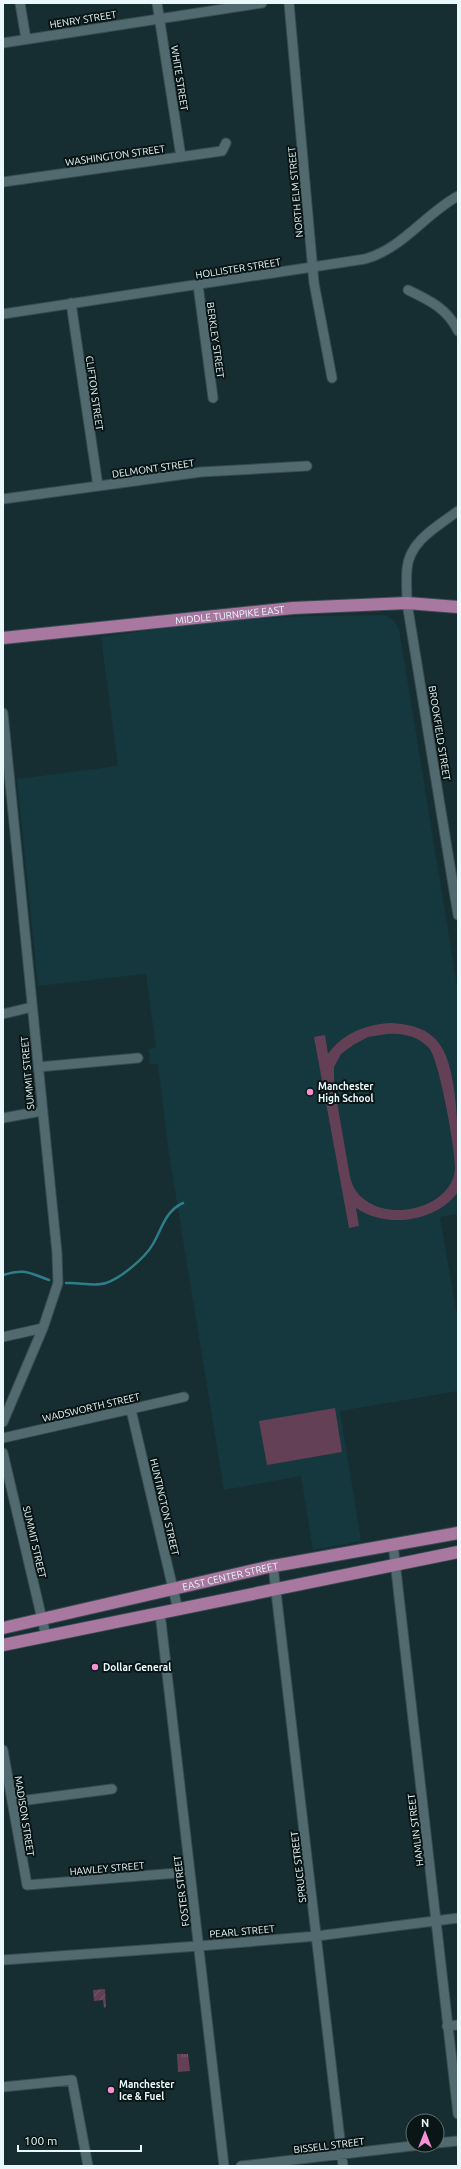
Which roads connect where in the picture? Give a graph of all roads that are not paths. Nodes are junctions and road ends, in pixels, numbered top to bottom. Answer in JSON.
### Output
{"nodes":[{"id":1,"x":20,"y":3,"type":"edge"},
{"id":2,"x":157,"y":3,"type":"edge"},
{"id":3,"x":262,"y":3,"type":"edge"},
{"id":4,"x":289,"y":3,"type":"edge"},
{"id":5,"x":159,"y":18,"type":"junction"},
{"id":6,"x":26,"y":39,"type":"junction"},
{"id":7,"x":3,"y":43,"type":"edge"},
{"id":8,"x":226,"y":143,"type":"dead end"},
{"id":9,"x":181,"y":157,"type":"junction"},
{"id":10,"x":3,"y":182,"type":"edge"},
{"id":11,"x":458,"y":196,"type":"edge"},
{"id":12,"x":312,"y":267,"type":"junction"},
{"id":13,"x":198,"y":285,"type":"junction"},
{"id":14,"x":408,"y":290,"type":"dead end"},
{"id":15,"x":71,"y":303,"type":"junction"},
{"id":16,"x":3,"y":314,"type":"edge"},
{"id":17,"x":458,"y":331,"type":"edge"},
{"id":18,"x":332,"y":378,"type":"dead end"},
{"id":19,"x":213,"y":398,"type":"dead end"},
{"id":20,"x":307,"y":466,"type":"dead end"},
{"id":21,"x":98,"y":486,"type":"junction"},
{"id":22,"x":3,"y":499,"type":"edge"},
{"id":23,"x":458,"y":511,"type":"edge"},
{"id":24,"x":407,"y":603,"type":"junction"},
{"id":25,"x":458,"y":607,"type":"edge"},
{"id":26,"x":3,"y":638,"type":"edge"},
{"id":27,"x":3,"y":713,"type":"edge"},
{"id":28,"x":458,"y":915,"type":"edge"},
{"id":29,"x":32,"y":1007,"type":"junction"},
{"id":30,"x":3,"y":1014,"type":"edge"},
{"id":31,"x":138,"y":1058,"type":"dead end"},
{"id":32,"x":38,"y":1067,"type":"junction"},
{"id":33,"x":42,"y":1111,"type":"junction"},
{"id":34,"x":3,"y":1118,"type":"edge"},
{"id":35,"x":43,"y":1328,"type":"junction"},
{"id":36,"x":3,"y":1337,"type":"edge"},
{"id":37,"x":184,"y":1397,"type":"dead end"},
{"id":38,"x":131,"y":1410,"type":"junction"},
{"id":39,"x":3,"y":1422,"type":"edge"},
{"id":40,"x":3,"y":1438,"type":"edge"},
{"id":41,"x":3,"y":1453,"type":"edge"},
{"id":42,"x":458,"y":1532,"type":"edge"},
{"id":43,"x":393,"y":1544,"type":"junction"},
{"id":44,"x":458,"y":1552,"type":"edge"},
{"id":45,"x":395,"y":1564,"type":"junction"},
{"id":46,"x":273,"y":1566,"type":"junction"},
{"id":47,"x":173,"y":1588,"type":"junction"},
{"id":48,"x":276,"y":1589,"type":"junction"},
{"id":49,"x":178,"y":1610,"type":"junction"},
{"id":50,"x":160,"y":1614,"type":"junction"},
{"id":51,"x":42,"y":1619,"type":"junction"},
{"id":52,"x":3,"y":1628,"type":"edge"},
{"id":53,"x":46,"y":1636,"type":"junction"},
{"id":54,"x":3,"y":1645,"type":"edge"},
{"id":55,"x":3,"y":1750,"type":"edge"},
{"id":56,"x":112,"y":1789,"type":"dead end"},
{"id":57,"x":12,"y":1802,"type":"junction"},
{"id":58,"x":190,"y":1872,"type":"junction"},
{"id":59,"x":27,"y":1885,"type":"joint"},
{"id":60,"x":458,"y":1918,"type":"edge"},
{"id":61,"x":436,"y":1921,"type":"junction"},
{"id":62,"x":317,"y":1936,"type":"junction"},
{"id":63,"x":199,"y":1946,"type":"junction"},
{"id":64,"x":3,"y":1960,"type":"edge"},
{"id":65,"x":458,"y":2025,"type":"edge"},
{"id":66,"x":448,"y":2026,"type":"junction"},
{"id":67,"x":3,"y":2087,"type":"edge"},
{"id":68,"x":458,"y":2114,"type":"edge"},
{"id":69,"x":458,"y":2141,"type":"edge"},
{"id":70,"x":445,"y":2142,"type":"edge"},
{"id":71,"x":405,"y":2147,"type":"edge"},
{"id":72,"x":343,"y":2154,"type":"junction"},
{"id":73,"x":88,"y":2166,"type":"edge"},
{"id":74,"x":224,"y":2166,"type":"edge"},
{"id":75,"x":241,"y":2166,"type":"edge"},
{"id":76,"x":343,"y":2166,"type":"edge"}],
"edges":[{"from":1,"to":6,"type":"street"},
{"from":2,"to":5,"type":"street","name":"WHITE STREET"},
{"from":3,"to":5,"type":"street","name":"HENRY STREET"},
{"from":4,"to":12,"type":"street","name":"NORTH ELM STREET"},
{"from":5,"to":6,"type":"street","name":"HENRY STREET"},
{"from":5,"to":9,"type":"street","name":"WHITE STREET"},
{"from":6,"to":7,"type":"street","name":"HENRY STREET"},
{"from":8,"to":9,"type":"street","name":"WASHINGTON STREET"},
{"from":9,"to":10,"type":"street","name":"WASHINGTON STREET"},
{"from":11,"to":12,"type":"street","name":"HOLLISTER STREET"},
{"from":12,"to":13,"type":"street","name":"HOLLISTER STREET"},
{"from":12,"to":18,"type":"street","name":"NORTH ELM STREET"},
{"from":13,"to":15,"type":"street","name":"HOLLISTER STREET"},
{"from":13,"to":19,"type":"street","name":"BERKLEY STREET"},
{"from":14,"to":17,"type":"street"},
{"from":15,"to":16,"type":"street","name":"HOLLISTER STREET"},
{"from":15,"to":21,"type":"street","name":"CLIFTON STREET"},
{"from":20,"to":21,"type":"street","name":"DELMONT STREET"},
{"from":21,"to":22,"type":"street","name":"DELMONT STREET"},
{"from":23,"to":24,"type":"street","name":"BROOKFIELD STREET"},
{"from":24,"to":25,"type":"main road","name":"MIDDLE TURNPIKE EAST"},
{"from":24,"to":26,"type":"main road","name":"MIDDLE TURNPIKE EAST"},
{"from":24,"to":28,"type":"street","name":"BROOKFIELD STREET"},
{"from":27,"to":29,"type":"street","name":"SUMMIT STREET"},
{"from":29,"to":30,"type":"street"},
{"from":29,"to":32,"type":"street","name":"SUMMIT STREET"},
{"from":31,"to":32,"type":"street"},
{"from":32,"to":33,"type":"street","name":"SUMMIT STREET"},
{"from":33,"to":34,"type":"street"},
{"from":33,"to":35,"type":"street","name":"SUMMIT STREET"},
{"from":35,"to":36,"type":"street"},
{"from":35,"to":39,"type":"street","name":"SUMMIT STREET"},
{"from":37,"to":38,"type":"street","name":"WADSWORTH STREET"},
{"from":38,"to":40,"type":"street","name":"WADSWORTH STREET"},
{"from":38,"to":47,"type":"street","name":"HUNTINGTON STREET"},
{"from":41,"to":51,"type":"street","name":"SUMMIT STREET"},
{"from":42,"to":43,"type":"main road","name":"EAST CENTER STREET"},
{"from":43,"to":45,"type":"street","name":"HAMLIN STREET"},
{"from":43,"to":46,"type":"main road","name":"EAST CENTER STREET"},
{"from":44,"to":45,"type":"main road"},
{"from":45,"to":48,"type":"main road"},
{"from":45,"to":61,"type":"street","name":"HAMLIN STREET"},
{"from":46,"to":47,"type":"main road","name":"EAST CENTER STREET"},
{"from":46,"to":48,"type":"street","name":"SPRUCE STREET"},
{"from":47,"to":49,"type":"street","name":"HUNTINGTON STREET"},
{"from":47,"to":51,"type":"main road","name":"EAST CENTER STREET"},
{"from":48,"to":49,"type":"main road"},
{"from":48,"to":62,"type":"street","name":"SPRUCE STREET"},
{"from":49,"to":50,"type":"main road"},
{"from":50,"to":53,"type":"main road"},
{"from":50,"to":58,"type":"street","name":"FOSTER STREET"},
{"from":51,"to":52,"type":"main road","name":"EAST CENTER STREET"},
{"from":51,"to":53,"type":"street","name":"SUMMIT STREET"},
{"from":53,"to":54,"type":"main road"},
{"from":55,"to":57,"type":"street","name":"MADISON STREET"},
{"from":56,"to":57,"type":"street"},
{"from":57,"to":59,"type":"street","name":"MADISON STREET"},
{"from":58,"to":59,"type":"street","name":"HAWLEY STREET"},
{"from":58,"to":63,"type":"street","name":"FOSTER STREET"},
{"from":60,"to":61,"type":"street","name":"PEARL STREET"},
{"from":61,"to":62,"type":"street","name":"PEARL STREET"},
{"from":61,"to":66,"type":"street","name":"HAMLIN STREET"},
{"from":62,"to":63,"type":"street","name":"PEARL STREET"},
{"from":62,"to":72,"type":"street","name":"SPRUCE STREET"},
{"from":63,"to":64,"type":"street","name":"PEARL STREET"},
{"from":63,"to":74,"type":"street","name":"FOSTER STREET"},
{"from":65,"to":66,"type":"street"},
{"from":66,"to":68,"type":"street","name":"HAMLIN STREET"},
{"from":67,"to":73,"type":"street"},
{"from":69,"to":70,"type":"street"},
{"from":71,"to":72,"type":"street","name":"BISSELL STREET"},
{"from":72,"to":75,"type":"street","name":"BISSELL STREET"},
{"from":72,"to":76,"type":"street","name":"SPRUCE STREET"}]}
